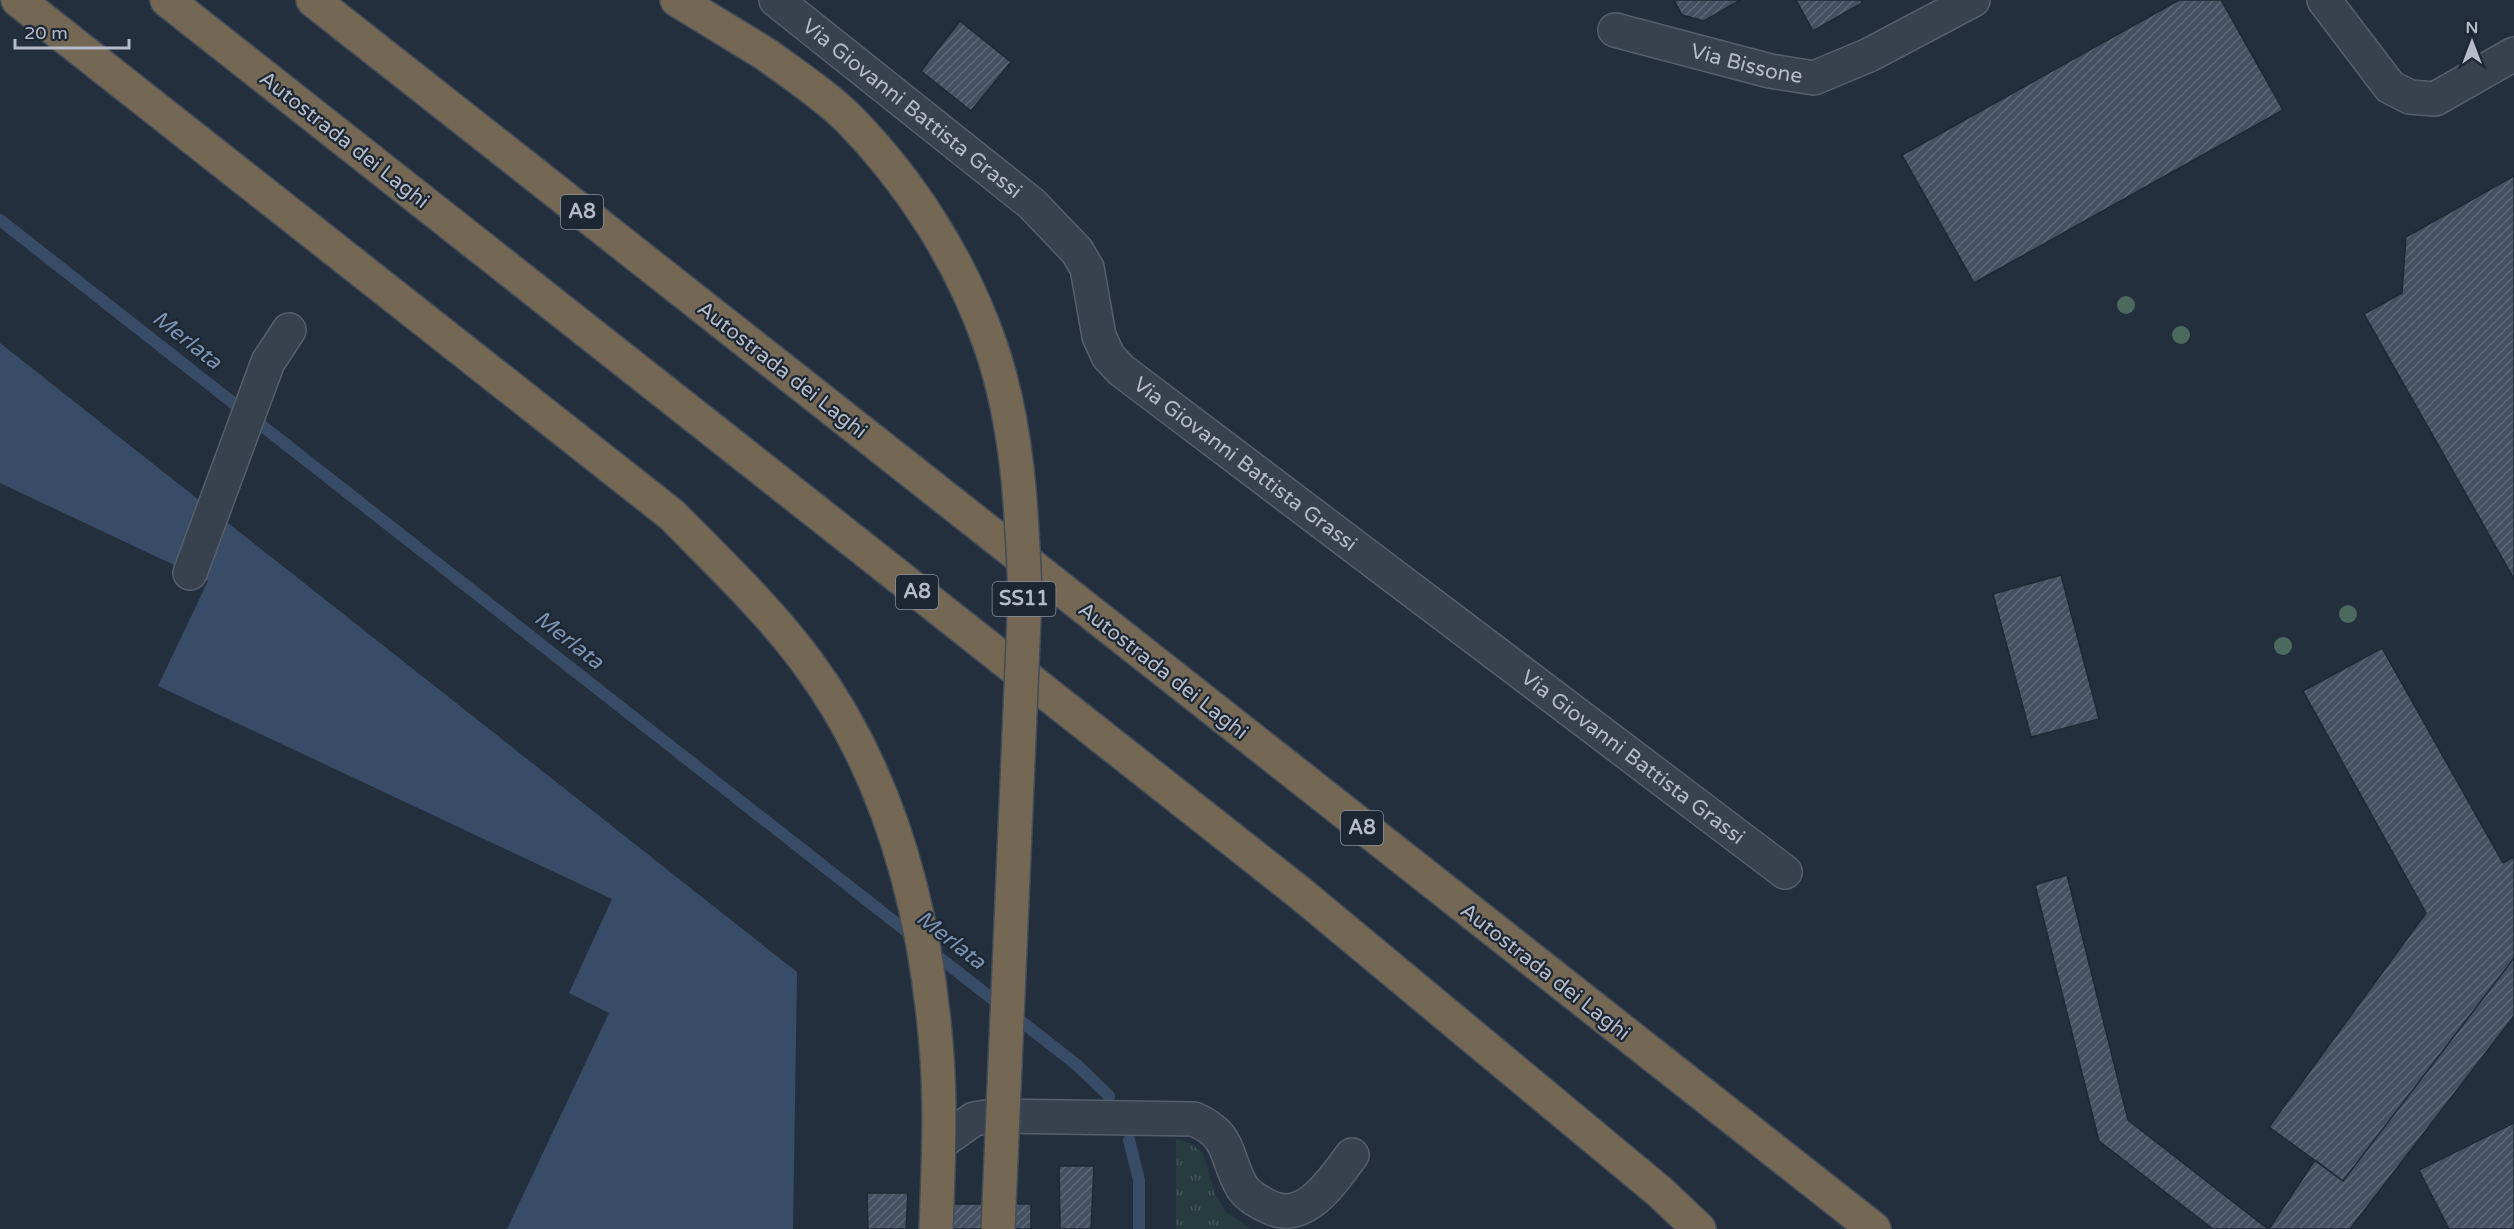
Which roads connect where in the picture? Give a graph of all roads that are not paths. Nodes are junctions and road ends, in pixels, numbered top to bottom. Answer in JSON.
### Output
{"nodes":[{"id":1,"x":18,"y":0,"type":"edge"},
{"id":2,"x":167,"y":0,"type":"edge"},
{"id":3,"x":313,"y":0,"type":"edge"},
{"id":4,"x":677,"y":0,"type":"edge"},
{"id":5,"x":776,"y":0,"type":"edge"},
{"id":6,"x":1973,"y":0,"type":"edge"},
{"id":7,"x":2324,"y":0,"type":"edge"},
{"id":8,"x":1615,"y":30,"type":"dead end"},
{"id":9,"x":2514,"y":54,"type":"edge"},
{"id":10,"x":289,"y":330,"type":"dead end"},
{"id":11,"x":190,"y":573,"type":"dead end"},
{"id":12,"x":1785,"y":872,"type":"dead end"},
{"id":13,"x":947,"y":1137,"type":"dead end"},
{"id":14,"x":1352,"y":1155,"type":"dead end"},
{"id":15,"x":936,"y":1229,"type":"edge"},
{"id":16,"x":998,"y":1229,"type":"edge"},
{"id":17,"x":1699,"y":1229,"type":"edge"},
{"id":18,"x":1874,"y":1229,"type":"edge"}],
"edges":[{"from":1,"to":15,"type":"highway"},
{"from":2,"to":17,"type":"highway","name":"Autostrada dei Laghi","number":"A8"},
{"from":3,"to":18,"type":"highway","name":"Autostrada dei Laghi","number":"A8"},
{"from":4,"to":16,"type":"highway","number":"SS11","bridge":true},
{"from":5,"to":12,"type":"street","name":"Via Giovanni Battista Grassi"},
{"from":6,"to":8,"type":"street","name":"Via Bissone"},
{"from":7,"to":9,"type":"street"},
{"from":10,"to":11,"type":"street"},
{"from":13,"to":14,"type":"street"}]}
